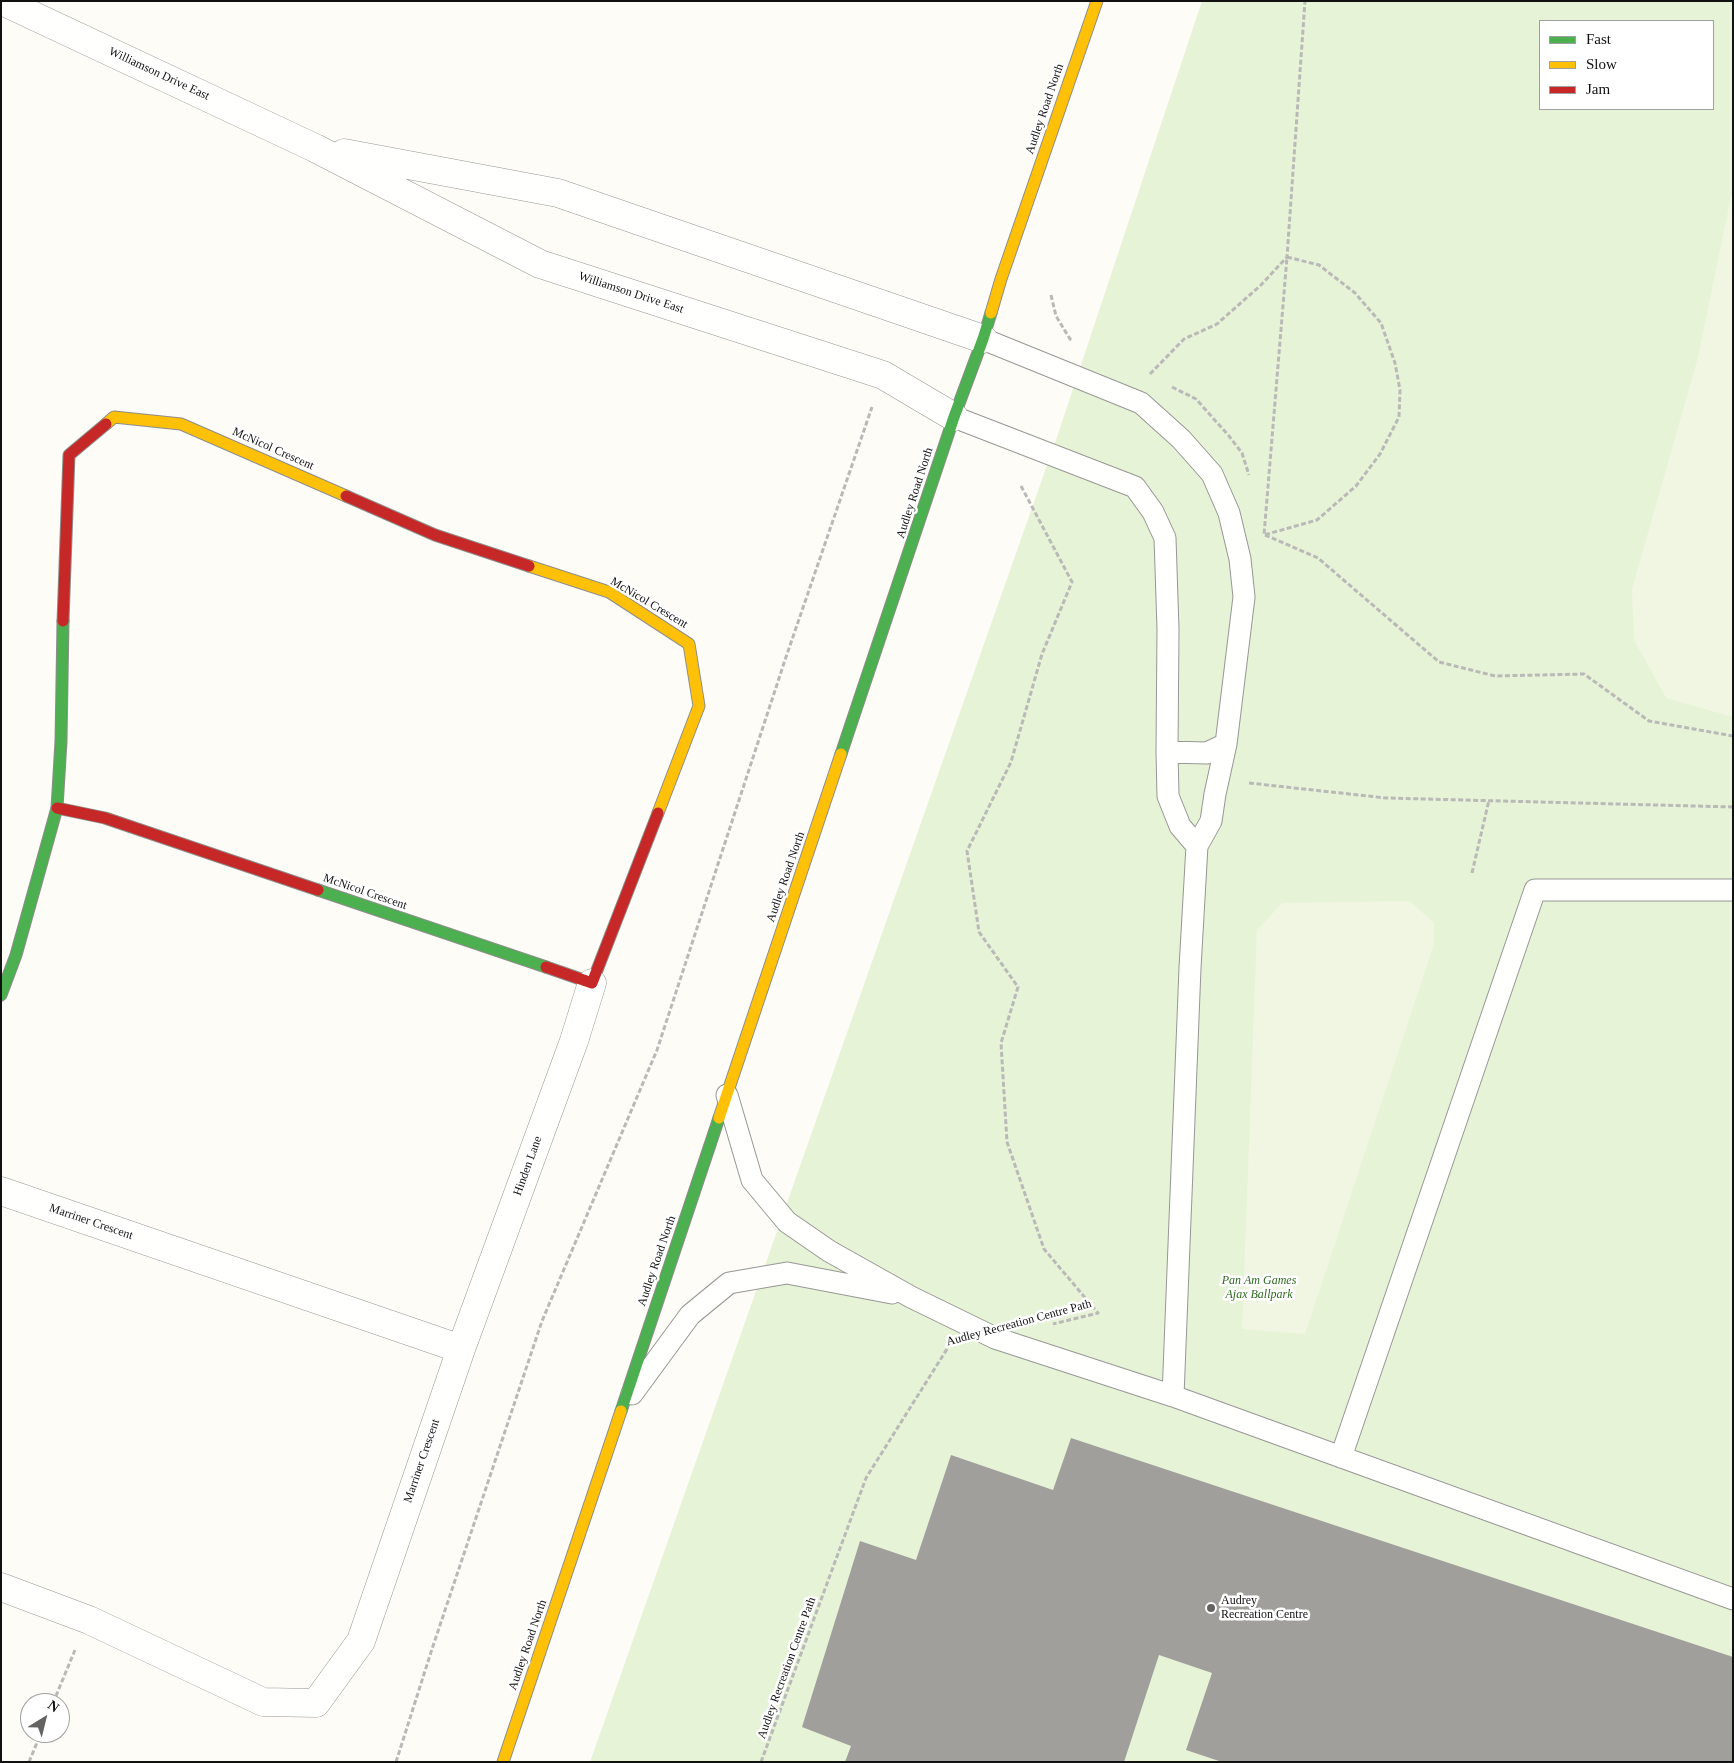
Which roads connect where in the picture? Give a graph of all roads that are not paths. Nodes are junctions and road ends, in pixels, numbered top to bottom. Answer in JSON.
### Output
{"nodes":[{"id":1,"x":2,"y":1,"type":"edge"},
{"id":2,"x":1097,"y":1,"type":"edge"},
{"id":3,"x":315,"y":148,"type":"junction"},
{"id":4,"x":983,"y":339,"type":"junction"},
{"id":5,"x":954,"y":417,"type":"junction"},
{"id":6,"x":1226,"y":744,"type":"junction"},
{"id":7,"x":1166,"y":752,"type":"junction"},
{"id":8,"x":57,"y":808,"type":"junction"},
{"id":9,"x":1197,"y":846,"type":"junction"},
{"id":10,"x":1733,"y":890,"type":"edge"},
{"id":11,"x":592,"y":983,"type":"junction"},
{"id":12,"x":1,"y":995,"type":"edge"},
{"id":13,"x":727,"y":1095,"type":"junction"},
{"id":14,"x":1,"y":1191,"type":"edge"},
{"id":15,"x":911,"y":1297,"type":"junction"},
{"id":16,"x":461,"y":1349,"type":"junction"},
{"id":17,"x":1173,"y":1396,"type":"junction"},
{"id":18,"x":623,"y":1406,"type":"junction"},
{"id":19,"x":1341,"y":1457,"type":"junction"},
{"id":20,"x":1,"y":1587,"type":"edge"},
{"id":21,"x":1733,"y":1599,"type":"edge"},
{"id":22,"x":503,"y":1762,"type":"edge"}],
"edges":[{"from":1,"to":3,"type":"street","name":"Williamson Drive East"},
{"from":2,"to":4,"type":"street","name":"Audley Road North"},
{"from":3,"to":4,"type":"street","name":"Williamson Drive East"},
{"from":3,"to":5,"type":"street","name":"Williamson Drive East"},
{"from":4,"to":5,"type":"street","name":"Audley Road North"},
{"from":4,"to":6,"type":"lane"},
{"from":5,"to":7,"type":"lane"},
{"from":5,"to":13,"type":"street","name":"Audley Road North"},
{"from":6,"to":7,"type":"lane"},
{"from":6,"to":9,"type":"lane"},
{"from":7,"to":9,"type":"lane"},
{"from":8,"to":11,"type":"street","name":"McNicol Crescent"},
{"from":8,"to":11,"type":"street","name":"McNicol Crescent"},
{"from":8,"to":12,"type":"street","name":"McNicol Crescent"},
{"from":9,"to":17,"type":"lane"},
{"from":10,"to":19,"type":"lane"},
{"from":11,"to":16,"type":"street","name":"Hinden Lane"},
{"from":13,"to":15,"type":"lane"},
{"from":13,"to":18,"type":"street","name":"Audley Road North"},
{"from":14,"to":16,"type":"street","name":"Marriner Crescent"},
{"from":15,"to":17,"type":"lane"},
{"from":15,"to":18,"type":"lane"},
{"from":16,"to":20,"type":"street","name":"Marriner Crescent"},
{"from":17,"to":19,"type":"lane"},
{"from":18,"to":22,"type":"street","name":"Audley Road North"},
{"from":19,"to":21,"type":"lane"}]}
